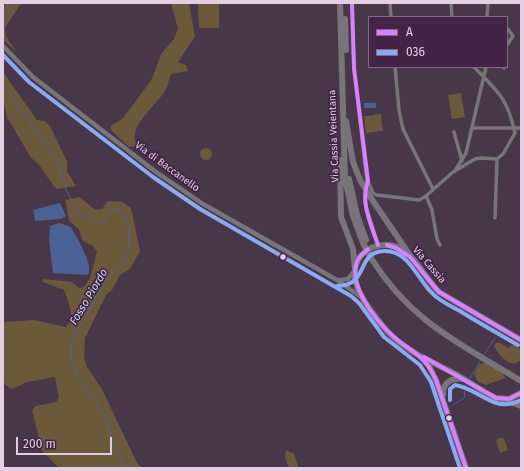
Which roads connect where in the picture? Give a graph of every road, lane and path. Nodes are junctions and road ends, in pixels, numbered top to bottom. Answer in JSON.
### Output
{"nodes":[{"id":1,"x":340,"y":3,"type":"edge"},
{"id":2,"x":344,"y":3,"type":"edge"},
{"id":3,"x":352,"y":3,"type":"edge"},
{"id":4,"x":390,"y":3,"type":"edge"},
{"id":5,"x":451,"y":3,"type":"edge"},
{"id":6,"x":488,"y":3,"type":"edge"},
{"id":7,"x":392,"y":16,"type":"edge"},
{"id":8,"x":452,"y":16,"type":"edge"},
{"id":9,"x":487,"y":16,"type":"edge"},
{"id":10,"x":508,"y":29,"type":"edge"},
{"id":11,"x":508,"y":44,"type":"edge"},
{"id":12,"x":3,"y":46,"type":"edge"},
{"id":13,"x":395,"y":68,"type":"edge"},
{"id":14,"x":475,"y":68,"type":"edge"},
{"id":15,"x":486,"y":68,"type":"edge"},
{"id":16,"x":483,"y":76,"type":"junction"},
{"id":17,"x":344,"y":107,"type":"junction"},
{"id":18,"x":344,"y":121,"type":"junction"},
{"id":19,"x":473,"y":128,"type":"junction"},
{"id":20,"x":514,"y":128,"type":"junction"},
{"id":21,"x":521,"y":128,"type":"edge"},
{"id":22,"x":454,"y":132,"type":"dead end"},
{"id":23,"x":497,"y":159,"type":"junction"},
{"id":24,"x":462,"y":161,"type":"junction"},
{"id":25,"x":453,"y":172,"type":"junction"},
{"id":26,"x":368,"y":181,"type":"junction"},
{"id":27,"x":434,"y":189,"type":"junction"},
{"id":28,"x":426,"y":196,"type":"junction"},
{"id":29,"x":495,"y":218,"type":"dead end"},
{"id":30,"x":378,"y":245,"type":"junction"},
{"id":31,"x":440,"y":245,"type":"dead end"},
{"id":32,"x":409,"y":254,"type":"junction"},
{"id":33,"x":355,"y":269,"type":"junction"},
{"id":34,"x":337,"y":280,"type":"junction"},
{"id":35,"x":364,"y":299,"type":"junction"},
{"id":36,"x":521,"y":340,"type":"edge"},
{"id":37,"x":415,"y":352,"type":"junction"},
{"id":38,"x":488,"y":358,"type":"junction"},
{"id":39,"x":521,"y":376,"type":"edge"},
{"id":40,"x":466,"y":381,"type":"junction"},
{"id":41,"x":521,"y":381,"type":"edge"},
{"id":42,"x":521,"y":393,"type":"edge"},
{"id":43,"x":502,"y":399,"type":"junction"},
{"id":44,"x":444,"y":403,"type":"junction"},
{"id":45,"x":521,"y":406,"type":"edge"},
{"id":46,"x":466,"y":468,"type":"edge"}],
"edges":[{"from":1,"to":17,"type":"highway","name":"Via Cassia Veientana"},
{"from":2,"to":17,"type":"highway","name":"Via Cassia Veientana"},
{"from":3,"to":26,"type":"street"},
{"from":4,"to":7,"type":"street"},
{"from":5,"to":8,"type":"street"},
{"from":6,"to":9,"type":"street"},
{"from":10,"to":11,"type":"street"},
{"from":12,"to":34,"type":"street","name":"Via di Baccanello"},
{"from":13,"to":27,"type":"street"},
{"from":14,"to":16,"type":"street"},
{"from":15,"to":16,"type":"street"},
{"from":16,"to":19,"type":"street"},
{"from":16,"to":20,"type":"street"},
{"from":17,"to":18,"type":"highway","name":"Via Cassia Veientana"},
{"from":18,"to":32,"type":"highway","bridge":true},
{"from":18,"to":33,"type":"highway"},
{"from":18,"to":38,"type":"highway","name":"Via Cassia Veientana"},
{"from":19,"to":20,"type":"street"},
{"from":19,"to":24,"type":"street"},
{"from":20,"to":21,"type":"street"},
{"from":20,"to":23,"type":"street"},
{"from":22,"to":24,"type":"street"},
{"from":23,"to":25,"type":"street"},
{"from":23,"to":29,"type":"street"},
{"from":24,"to":25,"type":"street"},
{"from":25,"to":27,"type":"street"},
{"from":26,"to":28,"type":"street"},
{"from":26,"to":30,"type":"street"},
{"from":27,"to":28,"type":"street"},
{"from":28,"to":31,"type":"street"},
{"from":30,"to":32,"type":"main road","name":"Via Cassia"},
{"from":30,"to":33,"type":"main road"},
{"from":32,"to":36,"type":"main road","name":"Via Cassia"},
{"from":33,"to":34,"type":"street"},
{"from":33,"to":35,"type":"main road"},
{"from":34,"to":35,"type":"street","name":"Via di Baccanello"},
{"from":35,"to":37,"type":"main road"},
{"from":37,"to":40,"type":"main road"},
{"from":37,"to":44,"type":"main road"},
{"from":38,"to":39,"type":"highway","name":"Via Cassia Veientana"},
{"from":38,"to":41,"type":"highway","name":"Via Cassia Veientana"},
{"from":40,"to":43,"type":"main road"},
{"from":40,"to":44,"type":"main road"},
{"from":42,"to":43,"type":"main road"},
{"from":43,"to":45,"type":"highway"},
{"from":44,"to":46,"type":"main road"}]}
